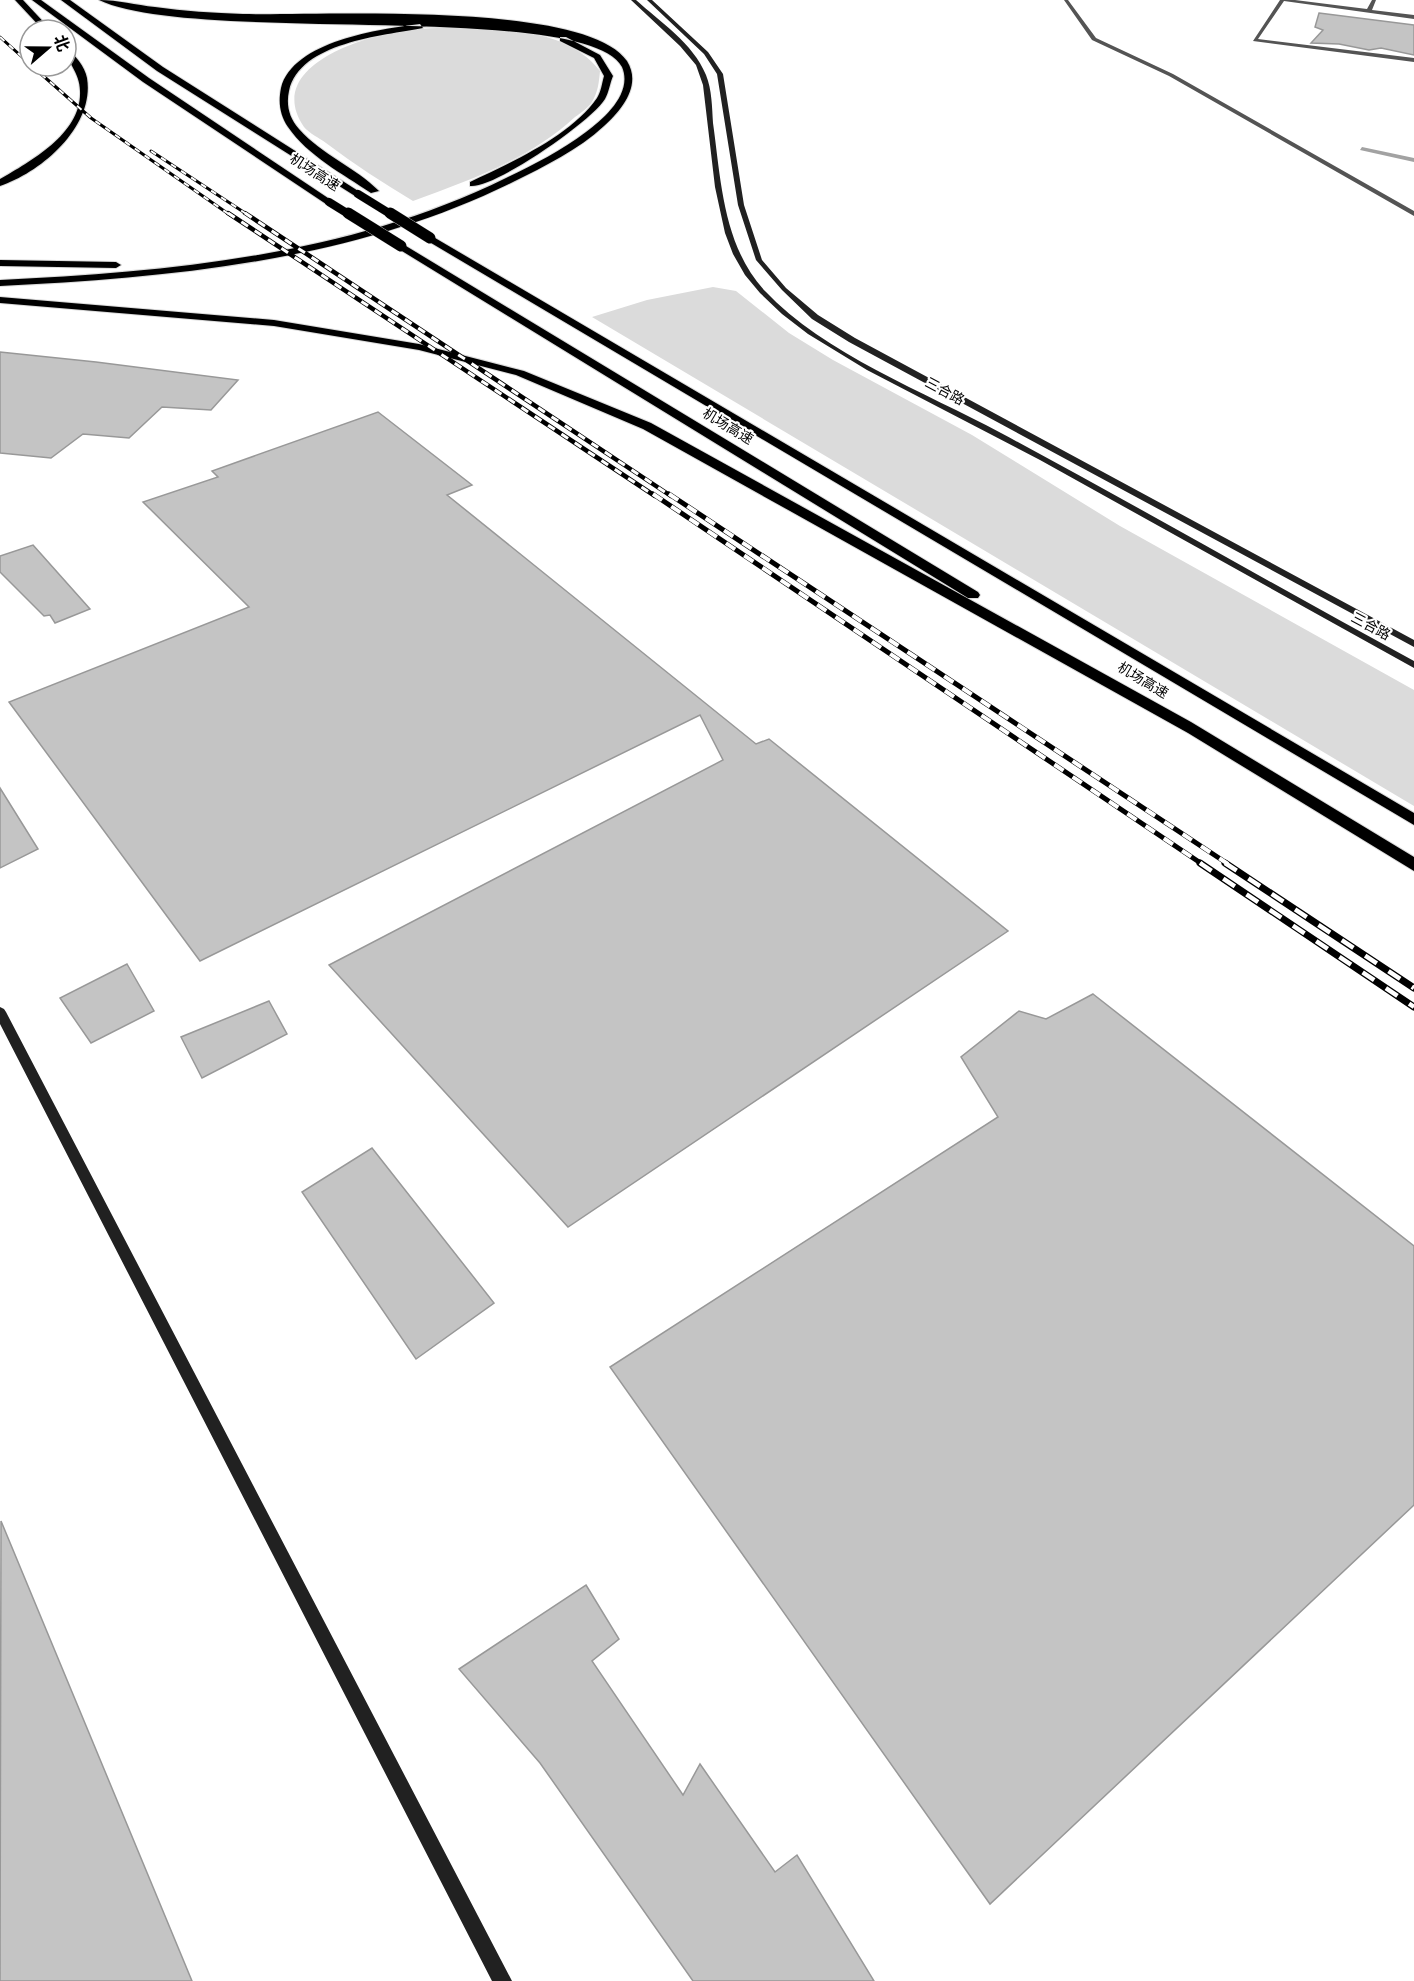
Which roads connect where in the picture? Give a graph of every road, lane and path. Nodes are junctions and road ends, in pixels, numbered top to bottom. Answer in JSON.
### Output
{"nodes":[{"id":1,"x":19,"y":0,"type":"edge"},
{"id":2,"x":36,"y":0,"type":"edge"},
{"id":3,"x":65,"y":0,"type":"edge"},
{"id":4,"x":103,"y":0,"type":"edge"},
{"id":5,"x":633,"y":0,"type":"edge"},
{"id":6,"x":649,"y":0,"type":"edge"},
{"id":7,"x":1066,"y":0,"type":"edge"},
{"id":8,"x":1283,"y":0,"type":"edge"},
{"id":9,"x":1374,"y":0,"type":"edge"},
{"id":10,"x":1369,"y":11,"type":"junction"},
{"id":11,"x":1414,"y":17,"type":"edge"},
{"id":12,"x":36,"y":18,"type":"edge"},
{"id":13,"x":1414,"y":60,"type":"edge"},
{"id":14,"x":78,"y":67,"type":"edge"},
{"id":15,"x":0,"y":183,"type":"edge"},
{"id":16,"x":467,"y":186,"type":"dead end"},
{"id":17,"x":399,"y":211,"type":"dead end"},
{"id":18,"x":1414,"y":214,"type":"edge"},
{"id":19,"x":348,"y":225,"type":"dead end"},
{"id":20,"x":430,"y":238,"type":"junction"},
{"id":21,"x":0,"y":263,"type":"edge"},
{"id":22,"x":124,"y":264,"type":"dead end"},
{"id":23,"x":0,"y":283,"type":"edge"},
{"id":24,"x":0,"y":300,"type":"edge"},
{"id":25,"x":1414,"y":644,"type":"edge"},
{"id":26,"x":1414,"y":665,"type":"edge"},
{"id":27,"x":1196,"y":731,"type":"junction"},
{"id":28,"x":1414,"y":820,"type":"edge"},
{"id":29,"x":1414,"y":864,"type":"edge"},
{"id":30,"x":0,"y":1012,"type":"edge"},
{"id":31,"x":502,"y":1981,"type":"edge"}],
"edges":[{"from":1,"to":12,"type":"highway"},
{"from":2,"to":27,"type":"highway","name":"机场高速","bridge":true},
{"from":3,"to":20,"type":"highway","name":"机场高速","bridge":true},
{"from":4,"to":23,"type":"highway"},
{"from":5,"to":26,"type":"main road","name":"三合路"},
{"from":6,"to":25,"type":"main road","name":"三合路"},
{"from":7,"to":18,"type":"lane"},
{"from":8,"to":10,"type":"lane"},
{"from":8,"to":13,"type":"lane"},
{"from":9,"to":10,"type":"lane"},
{"from":10,"to":11,"type":"lane"},
{"from":14,"to":15,"type":"highway"},
{"from":16,"to":20,"type":"highway","bridge":true},
{"from":17,"to":19,"type":"highway"},
{"from":20,"to":28,"type":"highway","name":"机场高速"},
{"from":21,"to":22,"type":"highway"},
{"from":24,"to":27,"type":"highway"},
{"from":27,"to":29,"type":"highway","name":"机场高速"},
{"from":30,"to":31,"type":"main road"}]}
